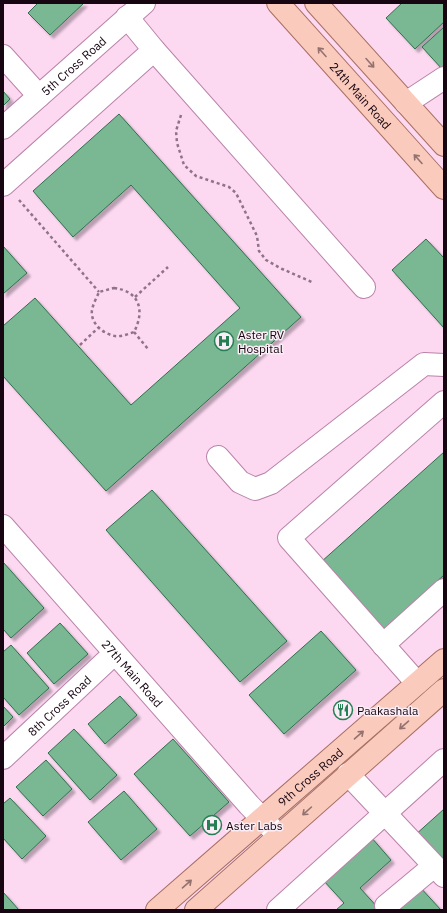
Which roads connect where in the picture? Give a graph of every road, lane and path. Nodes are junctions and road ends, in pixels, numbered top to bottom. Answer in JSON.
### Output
{"nodes":[{"id":1,"x":144,"y":3,"type":"edge"},
{"id":2,"x":278,"y":3,"type":"edge"},
{"id":3,"x":316,"y":3,"type":"edge"},
{"id":4,"x":128,"y":17,"type":"junction"},
{"id":5,"x":154,"y":50,"type":"junction"},
{"id":6,"x":3,"y":56,"type":"edge"},
{"id":7,"x":444,"y":78,"type":"edge"},
{"id":8,"x":190,"y":90,"type":"junction"},
{"id":9,"x":39,"y":96,"type":"junction"},
{"id":10,"x":406,"y":103,"type":"junction"},
{"id":11,"x":3,"y":128,"type":"edge"},
{"id":12,"x":444,"y":145,"type":"edge"},
{"id":13,"x":4,"y":184,"type":"edge"},
{"id":14,"x":444,"y":188,"type":"edge"},
{"id":15,"x":168,"y":267,"type":"dead end"},
{"id":16,"x":314,"y":283,"type":"dead end"},
{"id":17,"x":364,"y":287,"type":"dead end"},
{"id":18,"x":99,"y":292,"type":"junction"},
{"id":19,"x":134,"y":297,"type":"junction"},
{"id":20,"x":98,"y":328,"type":"junction"},
{"id":21,"x":134,"y":332,"type":"junction"},
{"id":22,"x":80,"y":345,"type":"dead end"},
{"id":23,"x":148,"y":349,"type":"dead end"},
{"id":24,"x":444,"y":365,"type":"edge"},
{"id":25,"x":444,"y":402,"type":"edge"},
{"id":26,"x":218,"y":457,"type":"dead end"},
{"id":27,"x":4,"y":528,"type":"edge"},
{"id":28,"x":444,"y":590,"type":"edge"},
{"id":29,"x":383,"y":645,"type":"junction"},
{"id":30,"x":115,"y":653,"type":"junction"},
{"id":31,"x":444,"y":660,"type":"edge"},
{"id":32,"x":417,"y":683,"type":"junction"},
{"id":33,"x":444,"y":690,"type":"edge"},
{"id":34,"x":3,"y":758,"type":"edge"},
{"id":35,"x":444,"y":760,"type":"edge"},
{"id":36,"x":348,"y":774,"type":"junction"},
{"id":37,"x":385,"y":813,"type":"junction"},
{"id":38,"x":262,"y":819,"type":"junction"},
{"id":39,"x":279,"y":836,"type":"junction"},
{"id":40,"x":439,"y":871,"type":"edge"},
{"id":41,"x":386,"y":906,"type":"dead end"},
{"id":42,"x":157,"y":910,"type":"edge"},
{"id":43,"x":196,"y":910,"type":"edge"},
{"id":44,"x":278,"y":910,"type":"edge"}],
"edges":[{"from":1,"to":4,"type":"street","name":"5th Cross Road"},
{"from":14,"to":2,"type":"main road","name":"24th Main Road","one_way":true},
{"from":3,"to":10,"type":"main road","one_way":true},
{"from":4,"to":5,"type":"street"},
{"from":4,"to":9,"type":"street","name":"5th Cross Road"},
{"from":5,"to":8,"type":"street"},
{"from":5,"to":13,"type":"street"},
{"from":6,"to":9,"type":"street"},
{"from":7,"to":10,"type":"street"},
{"from":8,"to":16,"type":"path"},
{"from":8,"to":17,"type":"street"},
{"from":9,"to":11,"type":"street","name":"5th Cross Road"},
{"from":10,"to":12,"type":"main road"},
{"from":13,"to":18,"type":"path"},
{"from":15,"to":19,"type":"path"},
{"from":18,"to":19,"type":"path"},
{"from":18,"to":20,"type":"path"},
{"from":19,"to":21,"type":"path"},
{"from":20,"to":21,"type":"path"},
{"from":20,"to":22,"type":"path"},
{"from":21,"to":23,"type":"path"},
{"from":24,"to":26,"type":"street"},
{"from":25,"to":29,"type":"street"},
{"from":27,"to":30,"type":"street","name":"27th Main Road"},
{"from":28,"to":29,"type":"street"},
{"from":29,"to":32,"type":"street"},
{"from":30,"to":34,"type":"street","name":"8th Cross Road"},
{"from":30,"to":38,"type":"street","name":"27th Main Road"},
{"from":31,"to":32,"type":"main road","name":"9th Cross Road"},
{"from":38,"to":32,"type":"main road","name":"9th Cross Road","one_way":true},
{"from":33,"to":36,"type":"main road","name":"9th Cross Road","one_way":true},
{"from":35,"to":37,"type":"street"},
{"from":36,"to":37,"type":"street"},
{"from":36,"to":39,"type":"main road","name":"9th Cross Road","one_way":true},
{"from":37,"to":40,"type":"street"},
{"from":37,"to":44,"type":"street"},
{"from":38,"to":39,"type":"street","name":"27th Main Road"},
{"from":42,"to":38,"type":"main road","name":"9th Cross Road","one_way":true},
{"from":39,"to":43,"type":"main road","name":"9th Cross Road"},
{"from":40,"to":41,"type":"street"}]}
